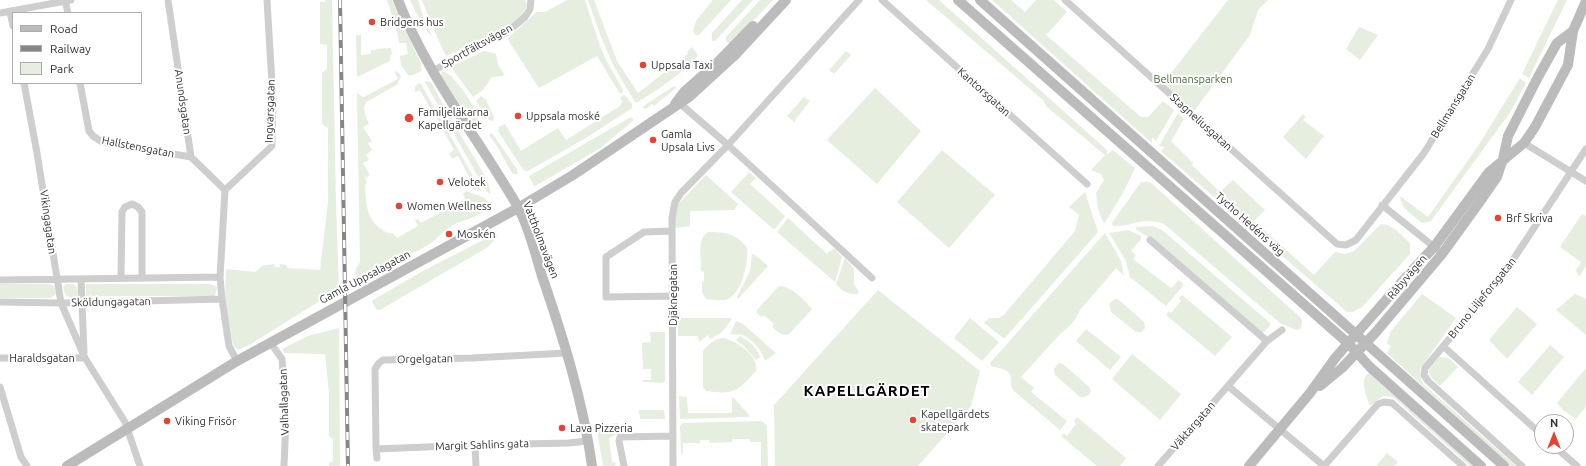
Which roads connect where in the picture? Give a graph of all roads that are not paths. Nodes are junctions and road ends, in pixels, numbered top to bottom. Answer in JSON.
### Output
{"nodes":[{"id":1,"x":67,"y":0,"type":"edge"},
{"id":2,"x":168,"y":0,"type":"edge"},
{"id":3,"x":268,"y":0,"type":"edge"},
{"id":4,"x":530,"y":0,"type":"edge"},
{"id":5,"x":777,"y":0,"type":"edge"},
{"id":6,"x":786,"y":0,"type":"edge"},
{"id":7,"x":859,"y":0,"type":"edge"},
{"id":8,"x":882,"y":0,"type":"edge"},
{"id":9,"x":958,"y":0,"type":"edge"},
{"id":10,"x":980,"y":0,"type":"edge"},
{"id":11,"x":1065,"y":0,"type":"edge"},
{"id":12,"x":1511,"y":0,"type":"edge"},
{"id":13,"x":1586,"y":1,"type":"edge"},
{"id":14,"x":400,"y":5,"type":"edge"},
{"id":15,"x":10,"y":12,"type":"junction"},
{"id":16,"x":68,"y":12,"type":"edge"},
{"id":17,"x":0,"y":13,"type":"edge"},
{"id":18,"x":12,"y":21,"type":"edge"},
{"id":19,"x":1573,"y":30,"type":"junction"},
{"id":20,"x":432,"y":71,"type":"junction"},
{"id":21,"x":24,"y":84,"type":"edge"},
{"id":22,"x":80,"y":84,"type":"edge"},
{"id":23,"x":676,"y":104,"type":"junction"},
{"id":24,"x":1524,"y":143,"type":"junction"},
{"id":25,"x":728,"y":145,"type":"junction"},
{"id":26,"x":1586,"y":149,"type":"edge"},
{"id":27,"x":191,"y":157,"type":"junction"},
{"id":28,"x":1503,"y":159,"type":"junction"},
{"id":29,"x":1572,"y":172,"type":"junction"},
{"id":30,"x":1586,"y":180,"type":"edge"},
{"id":31,"x":1087,"y":184,"type":"dead end"},
{"id":32,"x":225,"y":190,"type":"junction"},
{"id":33,"x":1382,"y":205,"type":"junction"},
{"id":34,"x":518,"y":208,"type":"junction"},
{"id":35,"x":672,"y":231,"type":"junction"},
{"id":36,"x":1150,"y":240,"type":"dead end"},
{"id":37,"x":1337,"y":244,"type":"joint"},
{"id":38,"x":1434,"y":247,"type":"junction"},
{"id":39,"x":1442,"y":254,"type":"junction"},
{"id":40,"x":220,"y":277,"type":"junction"},
{"id":41,"x":121,"y":278,"type":"junction"},
{"id":42,"x":142,"y":278,"type":"junction"},
{"id":43,"x":872,"y":278,"type":"dead end"},
{"id":44,"x":56,"y":279,"type":"junction"},
{"id":45,"x":81,"y":279,"type":"junction"},
{"id":46,"x":0,"y":280,"type":"edge"},
{"id":47,"x":673,"y":296,"type":"junction"},
{"id":48,"x":222,"y":299,"type":"junction"},
{"id":49,"x":0,"y":302,"type":"edge"},
{"id":50,"x":61,"y":302,"type":"junction"},
{"id":51,"x":82,"y":302,"type":"junction"},
{"id":52,"x":1282,"y":330,"type":"dead end"},
{"id":53,"x":1357,"y":335,"type":"junction"},
{"id":54,"x":1267,"y":341,"type":"junction"},
{"id":55,"x":270,"y":342,"type":"junction"},
{"id":56,"x":1366,"y":343,"type":"junction"},
{"id":57,"x":1349,"y":344,"type":"junction"},
{"id":58,"x":1443,"y":346,"type":"junction"},
{"id":59,"x":1357,"y":352,"type":"junction"},
{"id":60,"x":567,"y":353,"type":"junction"},
{"id":61,"x":0,"y":358,"type":"edge"},
{"id":62,"x":85,"y":358,"type":"junction"},
{"id":63,"x":237,"y":361,"type":"junction"},
{"id":64,"x":1228,"y":386,"type":"junction"},
{"id":65,"x":0,"y":387,"type":"edge"},
{"id":66,"x":1310,"y":393,"type":"junction"},
{"id":67,"x":1534,"y":428,"type":"edge"},
{"id":68,"x":1281,"y":429,"type":"junction"},
{"id":69,"x":128,"y":430,"type":"junction"},
{"id":70,"x":673,"y":436,"type":"junction"},
{"id":71,"x":587,"y":441,"type":"junction"},
{"id":72,"x":476,"y":445,"type":"junction"},
{"id":73,"x":376,"y":449,"type":"junction"},
{"id":74,"x":1563,"y":454,"type":"edge"},
{"id":75,"x":377,"y":458,"type":"dead end"},
{"id":76,"x":27,"y":466,"type":"edge"},
{"id":77,"x":67,"y":466,"type":"edge"},
{"id":78,"x":140,"y":466,"type":"edge"},
{"id":79,"x":284,"y":466,"type":"edge"},
{"id":80,"x":476,"y":466,"type":"edge"},
{"id":81,"x":592,"y":466,"type":"edge"},
{"id":82,"x":624,"y":466,"type":"edge"},
{"id":83,"x":673,"y":466,"type":"edge"},
{"id":84,"x":1158,"y":466,"type":"edge"},
{"id":85,"x":1249,"y":466,"type":"edge"},
{"id":86,"x":1324,"y":466,"type":"edge"},
{"id":87,"x":1464,"y":466,"type":"edge"},
{"id":88,"x":1482,"y":466,"type":"edge"},
{"id":89,"x":1504,"y":466,"type":"edge"},
{"id":90,"x":1522,"y":466,"type":"edge"},
{"id":91,"x":1577,"y":466,"type":"edge"}],
"edges":[{"from":1,"to":15,"type":"street"},
{"from":1,"to":16,"type":"street"},
{"from":2,"to":27,"type":"street","name":"Anundsgatan"},
{"from":3,"to":32,"type":"street","name":"Ingvarsgatan"},
{"from":4,"to":20,"type":"street","name":"Sportfältsvägen"},
{"from":5,"to":23,"type":"main road","name":"Gamla Uppsalagatan"},
{"from":6,"to":23,"type":"main road","name":"Gamla Uppsalagatan"},
{"from":7,"to":25,"type":"street","name":"Djäknegatan"},
{"from":8,"to":31,"type":"street","name":"Kantorsgatan"},
{"from":9,"to":57,"type":"main road"},
{"from":10,"to":53,"type":"main road","name":"Tycho Hedéns väg"},
{"from":11,"to":37,"type":"street","name":"Stagneliusgatan"},
{"from":12,"to":33,"type":"street","name":"Bellmansgatan"},
{"from":13,"to":19,"type":"main road","name":"Råbyvägen"},
{"from":14,"to":20,"type":"main road","name":"Vattholmavägen"},
{"from":15,"to":17,"type":"street"},
{"from":15,"to":18,"type":"street"},
{"from":19,"to":24,"type":"main road","name":"Råbyvägen"},
{"from":19,"to":28,"type":"main road","name":"Råbyvägen"},
{"from":20,"to":34,"type":"main road","name":"Vattholmavägen"},
{"from":21,"to":44,"type":"street","name":"Vikingagatan"},
{"from":22,"to":27,"type":"street","name":"Hallstensgatan"},
{"from":23,"to":25,"type":"street"},
{"from":23,"to":34,"type":"main road","name":"Gamla Uppsalagatan"},
{"from":24,"to":28,"type":"main road","name":"Råbyvägen"},
{"from":24,"to":29,"type":"street"},
{"from":25,"to":35,"type":"street","name":"Djäknegatan"},
{"from":25,"to":43,"type":"street"},
{"from":26,"to":29,"type":"street","name":"Bruno Liljeforsgatan"},
{"from":27,"to":32,"type":"street"},
{"from":28,"to":38,"type":"main road","name":"Råbyvägen"},
{"from":28,"to":39,"type":"main road","name":"Råbyvägen"},
{"from":29,"to":30,"type":"street"},
{"from":29,"to":58,"type":"street","name":"Bruno Liljeforsgatan"},
{"from":32,"to":40,"type":"street"},
{"from":33,"to":37,"type":"street","name":"Bellmansgatan"},
{"from":33,"to":38,"type":"street"},
{"from":34,"to":55,"type":"main road","name":"Gamla Uppsalagatan"},
{"from":34,"to":60,"type":"main road","name":"Vattholmavägen"},
{"from":35,"to":47,"type":"street","name":"Djäknegatan"},
{"from":35,"to":47,"type":"street"},
{"from":36,"to":54,"type":"street"},
{"from":38,"to":39,"type":"street"},
{"from":38,"to":53,"type":"main road","name":"Råbyvägen"},
{"from":39,"to":56,"type":"main road","name":"Råbyvägen"},
{"from":40,"to":42,"type":"street"},
{"from":40,"to":48,"type":"street"},
{"from":41,"to":42,"type":"street"},
{"from":41,"to":42,"type":"street"},
{"from":41,"to":45,"type":"street"},
{"from":44,"to":45,"type":"street"},
{"from":44,"to":46,"type":"street"},
{"from":44,"to":50,"type":"street","name":"Vikingagatan"},
{"from":45,"to":51,"type":"street","name":"Vikingagatan"},
{"from":47,"to":70,"type":"street","name":"Djäknegatan"},
{"from":48,"to":51,"type":"street","name":"Sköldungagatan"},
{"from":48,"to":63,"type":"street"},
{"from":49,"to":50,"type":"street","name":"Sköldungagatan"},
{"from":50,"to":51,"type":"street","name":"Sköldungagatan"},
{"from":50,"to":62,"type":"street","name":"Vikingagatan"},
{"from":51,"to":62,"type":"street","name":"Vikingagatan"},
{"from":52,"to":54,"type":"street","name":"Väktargatan"},
{"from":53,"to":56,"type":"main road","name":"Tycho Hedéns väg"},
{"from":53,"to":57,"type":"main road","name":"Råbyvägen"},
{"from":54,"to":64,"type":"street","name":"Väktargatan"},
{"from":55,"to":63,"type":"main road","name":"Gamla Uppsalagatan"},
{"from":55,"to":79,"type":"street","name":"Valhallagatan"},
{"from":56,"to":59,"type":"main road","name":"Råbyvägen"},
{"from":56,"to":89,"type":"main road","name":"Tycho Hedéns väg"},
{"from":57,"to":59,"type":"main road"},
{"from":57,"to":66,"type":"main road","name":"Råbyvägen"},
{"from":58,"to":67,"type":"street","name":"Bruno Liljeforsgatan"},
{"from":58,"to":90,"type":"street","name":"Bruno Liljeforsgatan"},
{"from":59,"to":66,"type":"main road","name":"Råbyvägen"},
{"from":59,"to":88,"type":"main road"},
{"from":60,"to":71,"type":"main road","name":"Vattholmavägen"},
{"from":60,"to":73,"type":"street","name":"Orgelgatan"},
{"from":61,"to":62,"type":"street","name":"Haraldsgatan"},
{"from":62,"to":69,"type":"street","name":"Vikingagatan"},
{"from":63,"to":69,"type":"main road","name":"Gamla Uppsalagatan"},
{"from":64,"to":68,"type":"street"},
{"from":64,"to":84,"type":"street","name":"Väktargatan"},
{"from":65,"to":76,"type":"street"},
{"from":66,"to":68,"type":"main road","name":"Råbyvägen"},
{"from":68,"to":85,"type":"main road","name":"Råbyvägen"},
{"from":68,"to":86,"type":"street"},
{"from":69,"to":77,"type":"main road","name":"Gamla Uppsalagatan"},
{"from":69,"to":78,"type":"street","name":"Vikingagatan"},
{"from":70,"to":82,"type":"street"},
{"from":70,"to":83,"type":"street","name":"Djäknegatan"},
{"from":71,"to":72,"type":"street","name":"Margit Sahlins gata"},
{"from":71,"to":81,"type":"main road","name":"Vattholmavägen"},
{"from":72,"to":73,"type":"street","name":"Margit Sahlins gata"},
{"from":72,"to":80,"type":"street"},
{"from":73,"to":75,"type":"street","name":"Orgelgatan"},
{"from":74,"to":91,"type":"street"},
{"from":86,"to":87,"type":"street"}]}
